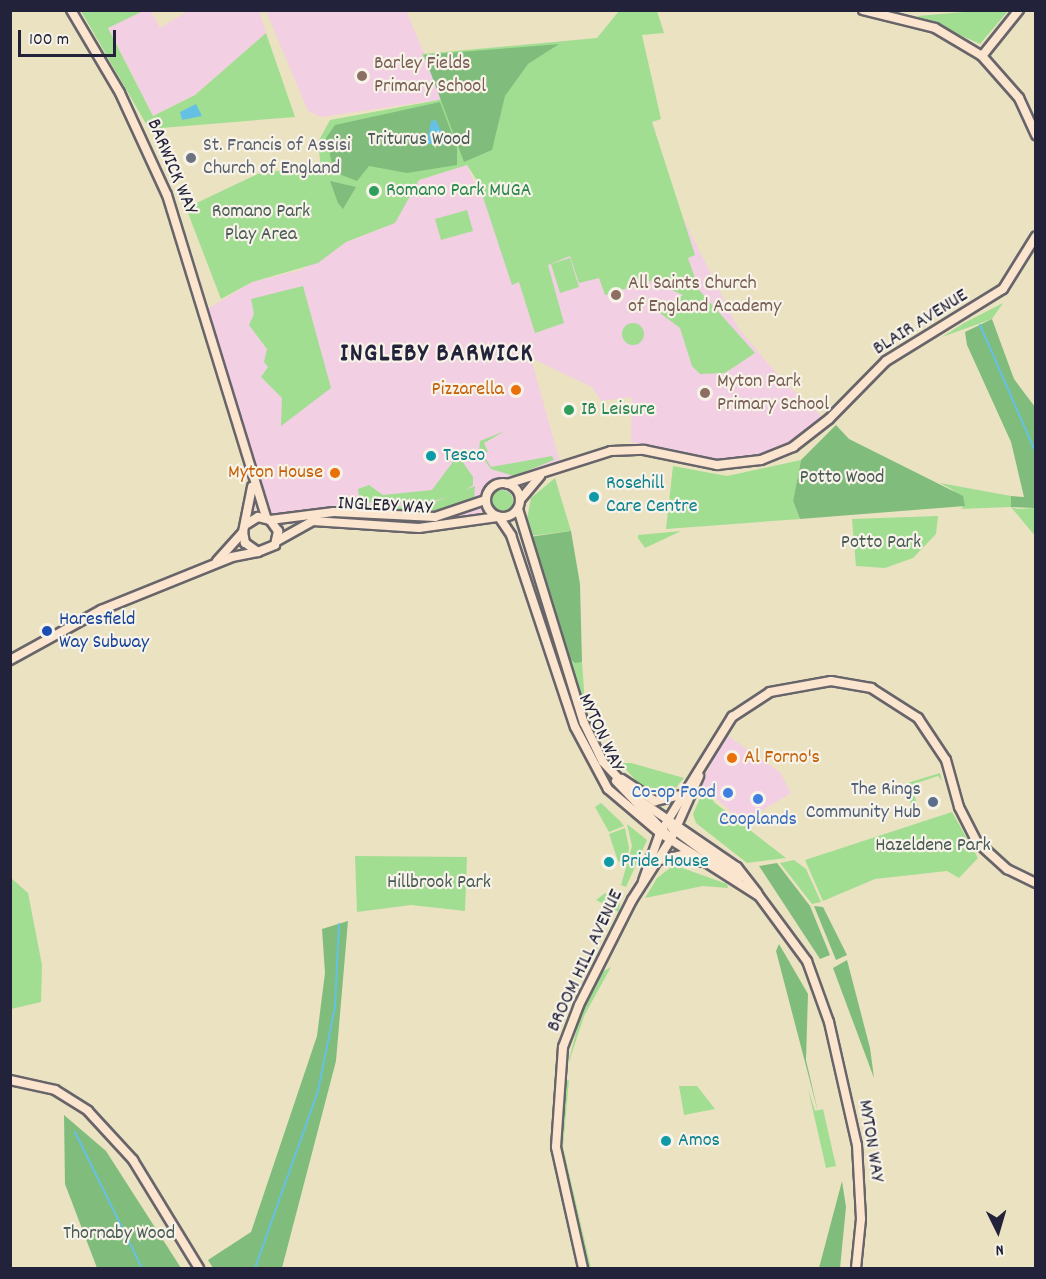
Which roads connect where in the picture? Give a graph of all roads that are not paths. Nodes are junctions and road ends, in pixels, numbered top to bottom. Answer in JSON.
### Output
{"nodes":[{"id":1,"x":863,"y":10,"type":"edge"},
{"id":2,"x":1019,"y":10,"type":"edge"},
{"id":3,"x":70,"y":12,"type":"edge"},
{"id":4,"x":982,"y":56,"type":"junction"},
{"id":5,"x":1035,"y":135,"type":"edge"},
{"id":6,"x":1035,"y":236,"type":"edge"},
{"id":7,"x":541,"y":475,"type":"junction"},
{"id":8,"x":252,"y":482,"type":"junction"},
{"id":9,"x":507,"y":484,"type":"junction"},
{"id":10,"x":485,"y":500,"type":"junction"},
{"id":11,"x":519,"y":504,"type":"junction"},
{"id":12,"x":498,"y":517,"type":"junction"},
{"id":13,"x":268,"y":518,"type":"junction"},
{"id":14,"x":244,"y":529,"type":"junction"},
{"id":15,"x":277,"y":541,"type":"junction"},
{"id":16,"x":258,"y":552,"type":"junction"},
{"id":17,"x":214,"y":564,"type":"junction"},
{"id":18,"x":11,"y":660,"type":"edge"},
{"id":19,"x":703,"y":763,"type":"junction"},
{"id":20,"x":614,"y":775,"type":"junction"},
{"id":21,"x":684,"y":794,"type":"junction"},
{"id":22,"x":670,"y":829,"type":"junction"},
{"id":23,"x":660,"y":860,"type":"junction"},
{"id":24,"x":724,"y":872,"type":"junction"},
{"id":25,"x":643,"y":881,"type":"junction"},
{"id":26,"x":1035,"y":883,"type":"edge"},
{"id":27,"x":746,"y":886,"type":"junction"},
{"id":28,"x":759,"y":896,"type":"junction"},
{"id":29,"x":10,"y":1080,"type":"edge"},
{"id":30,"x":199,"y":1269,"type":"edge"},
{"id":31,"x":583,"y":1269,"type":"edge"},
{"id":32,"x":856,"y":1269,"type":"edge"}],
"edges":[{"from":1,"to":4,"type":"street"},
{"from":2,"to":4,"type":"street"},
{"from":3,"to":8,"type":"street","name":"BARWICK WAY"},
{"from":4,"to":5,"type":"street"},
{"from":6,"to":7,"type":"street","name":"BLAIR AVENUE"},
{"from":7,"to":9,"type":"street","name":"BLAIR AVENUE"},
{"from":7,"to":11,"type":"street"},
{"from":8,"to":13,"type":"street","name":"BARWICK WAY"},
{"from":8,"to":14,"type":"street","name":"BARWICK WAY"},
{"from":9,"to":10,"type":"street","name":"INGLEBY WAY"},
{"from":9,"to":11,"type":"street"},
{"from":10,"to":12,"type":"street","name":"MYTON WAY"},
{"from":10,"to":13,"type":"street","name":"INGLEBY WAY"},
{"from":11,"to":12,"type":"street","name":"INGLEBY WAY"},
{"from":11,"to":20,"type":"street","name":"MYTON WAY"},
{"from":12,"to":15,"type":"street","name":"INGLEBY WAY"},
{"from":12,"to":22,"type":"street","name":"MYTON WAY"},
{"from":13,"to":14,"type":"street","name":"INGLEBY WAY"},
{"from":13,"to":15,"type":"street","name":"BARWICK WAY"},
{"from":14,"to":16,"type":"street"},
{"from":14,"to":17,"type":"street"},
{"from":15,"to":16,"type":"street","name":"INGLEBY WAY"},
{"from":16,"to":17,"type":"street"},
{"from":17,"to":18,"type":"street"},
{"from":19,"to":21,"type":"street"},
{"from":19,"to":22,"type":"street"},
{"from":19,"to":26,"type":"street"},
{"from":20,"to":21,"type":"street"},
{"from":20,"to":22,"type":"street","name":"MYTON WAY"},
{"from":21,"to":22,"type":"street"},
{"from":22,"to":23,"type":"street","name":"BROOM HILL AVENUE"},
{"from":22,"to":24,"type":"street","name":"MYTON WAY"},
{"from":22,"to":25,"type":"street","name":"BROOM HILL AVENUE"},
{"from":22,"to":27,"type":"street"},
{"from":22,"to":28,"type":"street","name":"MYTON WAY"},
{"from":23,"to":24,"type":"street"},
{"from":23,"to":25,"type":"street","name":"BROOM HILL AVENUE"},
{"from":24,"to":27,"type":"street","name":"MYTON WAY"},
{"from":25,"to":31,"type":"street","name":"BROOM HILL AVENUE"},
{"from":27,"to":28,"type":"street","name":"MYTON WAY"},
{"from":28,"to":32,"type":"street","name":"MYTON WAY"},
{"from":29,"to":30,"type":"street"}]}
